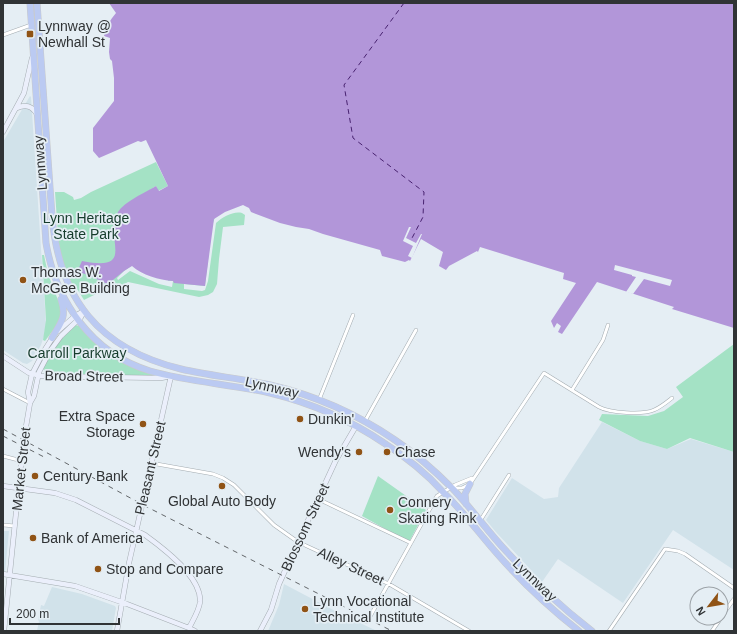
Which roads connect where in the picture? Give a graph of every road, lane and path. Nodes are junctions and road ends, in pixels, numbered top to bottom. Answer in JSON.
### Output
{"nodes":[{"id":1,"x":26,"y":3,"type":"edge"},
{"id":2,"x":30,"y":3,"type":"edge"},
{"id":3,"x":37,"y":3,"type":"edge"},
{"id":4,"x":30,"y":11,"type":"junction"},
{"id":5,"x":31,"y":25,"type":"junction"},
{"id":6,"x":3,"y":35,"type":"edge"},
{"id":7,"x":33,"y":49,"type":"junction"},
{"id":8,"x":17,"y":108,"type":"junction"},
{"id":9,"x":37,"y":114,"type":"junction"},
{"id":10,"x":3,"y":132,"type":"edge"},
{"id":11,"x":54,"y":277,"type":"junction"},
{"id":12,"x":84,"y":311,"type":"junction"},
{"id":13,"x":352,"y":315,"type":"dead end"},
{"id":14,"x":74,"y":320,"type":"junction"},
{"id":15,"x":608,"y":325,"type":"dead end"},
{"id":16,"x":416,"y":330,"type":"dead end"},
{"id":17,"x":52,"y":338,"type":"junction"},
{"id":18,"x":3,"y":356,"type":"edge"},
{"id":19,"x":39,"y":366,"type":"junction"},
{"id":20,"x":32,"y":374,"type":"junction"},
{"id":21,"x":38,"y":376,"type":"junction"},
{"id":22,"x":171,"y":376,"type":"junction"},
{"id":23,"x":3,"y":389,"type":"edge"},
{"id":24,"x":572,"y":390,"type":"junction"},
{"id":25,"x":672,"y":398,"type":"dead end"},
{"id":26,"x":319,"y":400,"type":"junction"},
{"id":27,"x":30,"y":403,"type":"junction"},
{"id":28,"x":362,"y":420,"type":"junction"},
{"id":29,"x":356,"y":426,"type":"junction"},
{"id":30,"x":3,"y":456,"type":"edge"},
{"id":31,"x":22,"y":461,"type":"junction"},
{"id":32,"x":151,"y":463,"type":"junction"},
{"id":33,"x":509,"y":475,"type":"dead end"},
{"id":34,"x":471,"y":481,"type":"junction"},
{"id":35,"x":3,"y":486,"type":"edge"},
{"id":36,"x":19,"y":488,"type":"junction"},
{"id":37,"x":452,"y":488,"type":"junction"},
{"id":38,"x":444,"y":492,"type":"junction"},
{"id":39,"x":318,"y":499,"type":"junction"},
{"id":40,"x":466,"y":505,"type":"junction"},
{"id":41,"x":480,"y":522,"type":"junction"},
{"id":42,"x":3,"y":525,"type":"edge"},
{"id":43,"x":15,"y":526,"type":"junction"},
{"id":44,"x":136,"y":531,"type":"junction"},
{"id":45,"x":298,"y":542,"type":"junction"},
{"id":46,"x":411,"y":543,"type":"junction"},
{"id":47,"x":3,"y":574,"type":"edge"},
{"id":48,"x":10,"y":575,"type":"junction"},
{"id":49,"x":389,"y":584,"type":"junction"},
{"id":50,"x":734,"y":588,"type":"edge"},
{"id":51,"x":122,"y":602,"type":"junction"},
{"id":52,"x":367,"y":622,"type":"dead end"},
{"id":53,"x":189,"y":629,"type":"edge"},
{"id":54,"x":4,"y":631,"type":"edge"},
{"id":55,"x":116,"y":631,"type":"edge"},
{"id":56,"x":195,"y":631,"type":"edge"},
{"id":57,"x":260,"y":631,"type":"edge"},
{"id":58,"x":469,"y":631,"type":"edge"},
{"id":59,"x":579,"y":631,"type":"edge"},
{"id":60,"x":592,"y":631,"type":"edge"},
{"id":61,"x":609,"y":631,"type":"edge"}],
"edges":[{"from":1,"to":4,"type":"street"},
{"from":2,"to":4,"type":"highway","name":"Lynnway"},
{"from":3,"to":12,"type":"highway","name":"Lynnway"},
{"from":4,"to":5,"type":"highway","name":"Lynnway"},
{"from":5,"to":6,"type":"street"},
{"from":5,"to":7,"type":"highway","name":"Lynnway"},
{"from":7,"to":8,"type":"main road"},
{"from":7,"to":9,"type":"highway","name":"Lynnway"},
{"from":8,"to":9,"type":"main road"},
{"from":8,"to":10,"type":"main road"},
{"from":9,"to":11,"type":"highway","name":"Lynnway"},
{"from":11,"to":14,"type":"highway","name":"Lynnway"},
{"from":11,"to":17,"type":"highway"},
{"from":12,"to":14,"type":"main road"},
{"from":12,"to":26,"type":"highway","name":"Lynnway"},
{"from":13,"to":26,"type":"street"},
{"from":14,"to":17,"type":"main road"},
{"from":14,"to":19,"type":"main road"},
{"from":14,"to":22,"type":"highway","name":"Lynnway"},
{"from":15,"to":24,"type":"street"},
{"from":16,"to":28,"type":"street"},
{"from":17,"to":19,"type":"main road"},
{"from":18,"to":20,"type":"main road","name":"Broad Street"},
{"from":19,"to":20,"type":"main road","name":"Market Street"},
{"from":19,"to":21,"type":"main road","name":"Market Street"},
{"from":20,"to":21,"type":"main road","name":"Broad Street"},
{"from":20,"to":27,"type":"main road","name":"Market Street"},
{"from":21,"to":22,"type":"main road","name":"Broad Street"},
{"from":21,"to":27,"type":"main road","name":"Market Street"},
{"from":22,"to":29,"type":"highway","name":"Lynnway"},
{"from":22,"to":32,"type":"main road","name":"Pleasant Street"},
{"from":23,"to":27,"type":"street"},
{"from":24,"to":25,"type":"street"},
{"from":24,"to":34,"type":"street"},
{"from":26,"to":28,"type":"highway","name":"Lynnway"},
{"from":27,"to":31,"type":"main road","name":"Market Street"},
{"from":28,"to":29,"type":"highway"},
{"from":28,"to":37,"type":"highway","name":"Lynnway"},
{"from":29,"to":38,"type":"highway","name":"Lynnway"},
{"from":29,"to":39,"type":"main road","name":"Blossom Street"},
{"from":30,"to":31,"type":"street"},
{"from":31,"to":36,"type":"main road","name":"Market Street"},
{"from":32,"to":44,"type":"main road","name":"Pleasant Street"},
{"from":32,"to":45,"type":"street","name":"Alley Street"},
{"from":33,"to":41,"type":"street"},
{"from":34,"to":37,"type":"street"},
{"from":34,"to":37,"type":"street"},
{"from":34,"to":40,"type":"highway"},
{"from":35,"to":36,"type":"main road"},
{"from":36,"to":43,"type":"main road","name":"Market Street"},
{"from":36,"to":44,"type":"main road"},
{"from":37,"to":38,"type":"street"},
{"from":37,"to":40,"type":"highway","name":"Lynnway"},
{"from":38,"to":46,"type":"street"},
{"from":38,"to":59,"type":"highway","name":"Lynnway"},
{"from":39,"to":45,"type":"main road","name":"Blossom Street"},
{"from":39,"to":46,"type":"street"},
{"from":40,"to":41,"type":"highway","name":"Lynnway"},
{"from":41,"to":60,"type":"highway","name":"Lynnway"},
{"from":42,"to":43,"type":"street"},
{"from":43,"to":48,"type":"main road","name":"Market Street"},
{"from":44,"to":51,"type":"main road","name":"Pleasant Street"},
{"from":44,"to":53,"type":"main road"},
{"from":45,"to":49,"type":"street","name":"Alley Street"},
{"from":45,"to":57,"type":"main road","name":"Blossom Street"},
{"from":46,"to":49,"type":"street"},
{"from":47,"to":48,"type":"main road"},
{"from":48,"to":51,"type":"main road"},
{"from":48,"to":54,"type":"main road","name":"Market Street"},
{"from":49,"to":52,"type":"street"},
{"from":49,"to":58,"type":"street","name":"Alley Street"},
{"from":50,"to":61,"type":"street"},
{"from":51,"to":53,"type":"main road"},
{"from":51,"to":55,"type":"main road","name":"Pleasant Street"},
{"from":53,"to":56,"type":"main road"}]}
